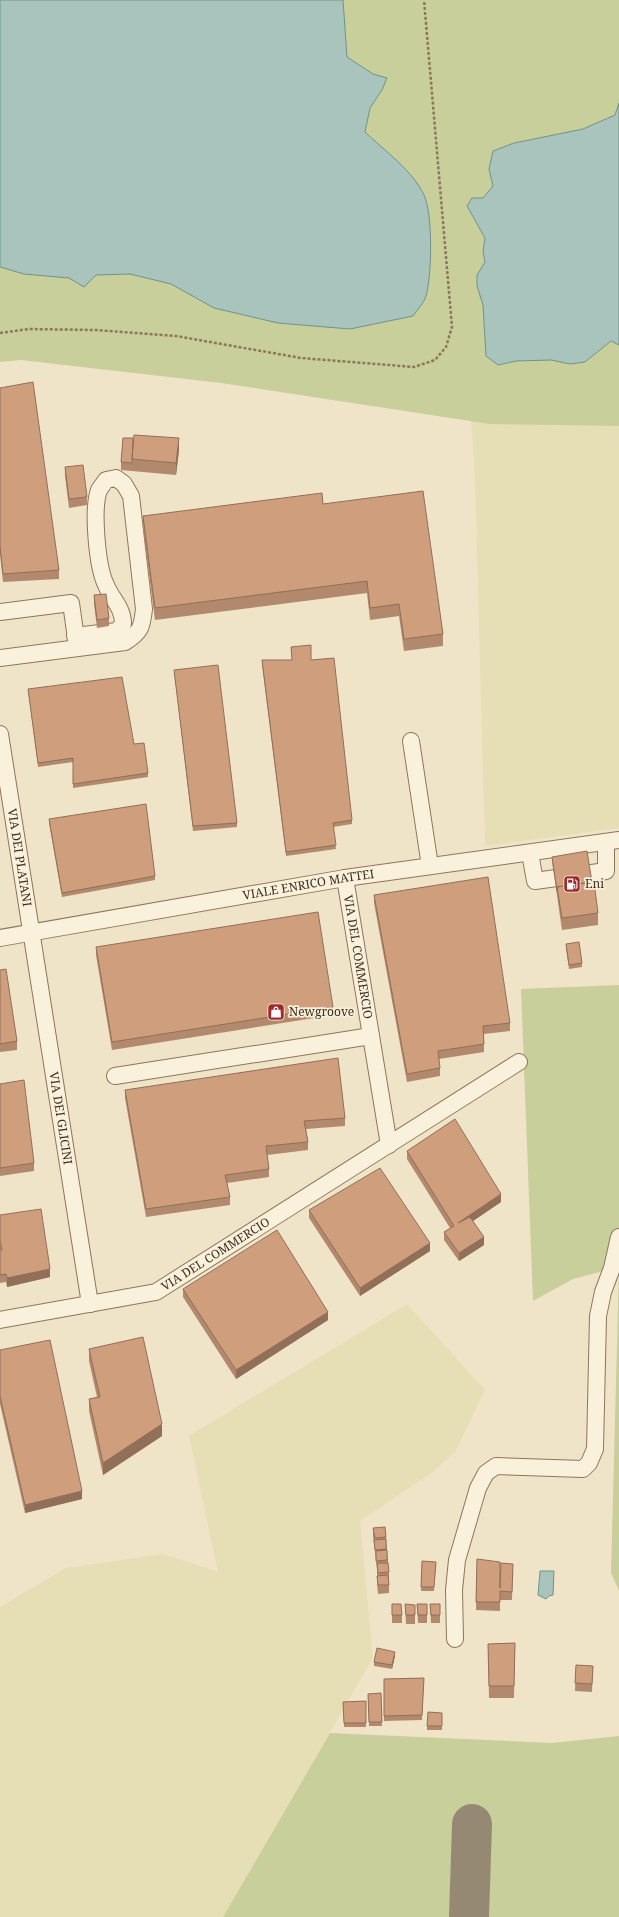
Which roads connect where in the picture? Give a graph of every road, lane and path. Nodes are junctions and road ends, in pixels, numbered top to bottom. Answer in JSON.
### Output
{"nodes":[{"id":1,"x":424,"y":0,"type":"edge"},
{"id":2,"x":0,"y":333,"type":"edge"},
{"id":3,"x":0,"y":612,"type":"edge"},
{"id":4,"x":76,"y":642,"type":"junction"},
{"id":5,"x":0,"y":658,"type":"edge"},
{"id":6,"x":0,"y":734,"type":"edge"},
{"id":7,"x":411,"y":741,"type":"dead end"},
{"id":8,"x":613,"y":841,"type":"edge"},
{"id":9,"x":530,"y":853,"type":"junction"},
{"id":10,"x":430,"y":866,"type":"junction"},
{"id":11,"x":346,"y":878,"type":"junction"},
{"id":12,"x":31,"y":933,"type":"junction"},
{"id":13,"x":0,"y":938,"type":"edge"},
{"id":14,"x":371,"y":1036,"type":"junction"},
{"id":15,"x":519,"y":1062,"type":"dead end"},
{"id":16,"x":115,"y":1076,"type":"dead end"},
{"id":17,"x":389,"y":1145,"type":"junction"},
{"id":18,"x":619,"y":1237,"type":"edge"},
{"id":19,"x":90,"y":1304,"type":"junction"},
{"id":20,"x":0,"y":1320,"type":"edge"},
{"id":21,"x":455,"y":1639,"type":"dead end"}],
"edges":[{"from":1,"to":2,"type":"path"},
{"from":3,"to":4,"type":"street"},
{"from":4,"to":4,"type":"street"},
{"from":4,"to":5,"type":"street"},
{"from":6,"to":12,"type":"street","name":"VIA DEI PLATANI"},
{"from":7,"to":10,"type":"street"},
{"from":8,"to":9,"type":"street","name":"VIALE ENRICO MATTEI"},
{"from":8,"to":9,"type":"street"},
{"from":9,"to":10,"type":"street","name":"VIALE ENRICO MATTEI"},
{"from":10,"to":11,"type":"street","name":"VIALE ENRICO MATTEI"},
{"from":11,"to":12,"type":"street","name":"VIALE ENRICO MATTEI"},
{"from":11,"to":14,"type":"street","name":"VIA DEL COMMERCIO"},
{"from":12,"to":13,"type":"street","name":"VIALE ENRICO MATTEI"},
{"from":12,"to":19,"type":"street","name":"VIA DEI GLICINI"},
{"from":14,"to":16,"type":"street","name":"VIA DEL COMMERCIO"},
{"from":14,"to":17,"type":"street","name":"VIA DEL COMMERCIO"},
{"from":15,"to":17,"type":"street","name":"VIA DEL COMMERCIO"},
{"from":17,"to":19,"type":"street","name":"VIA DEL COMMERCIO"},
{"from":18,"to":21,"type":"street"},
{"from":19,"to":20,"type":"street","name":"VIA DEL COMMERCIO"}]}
